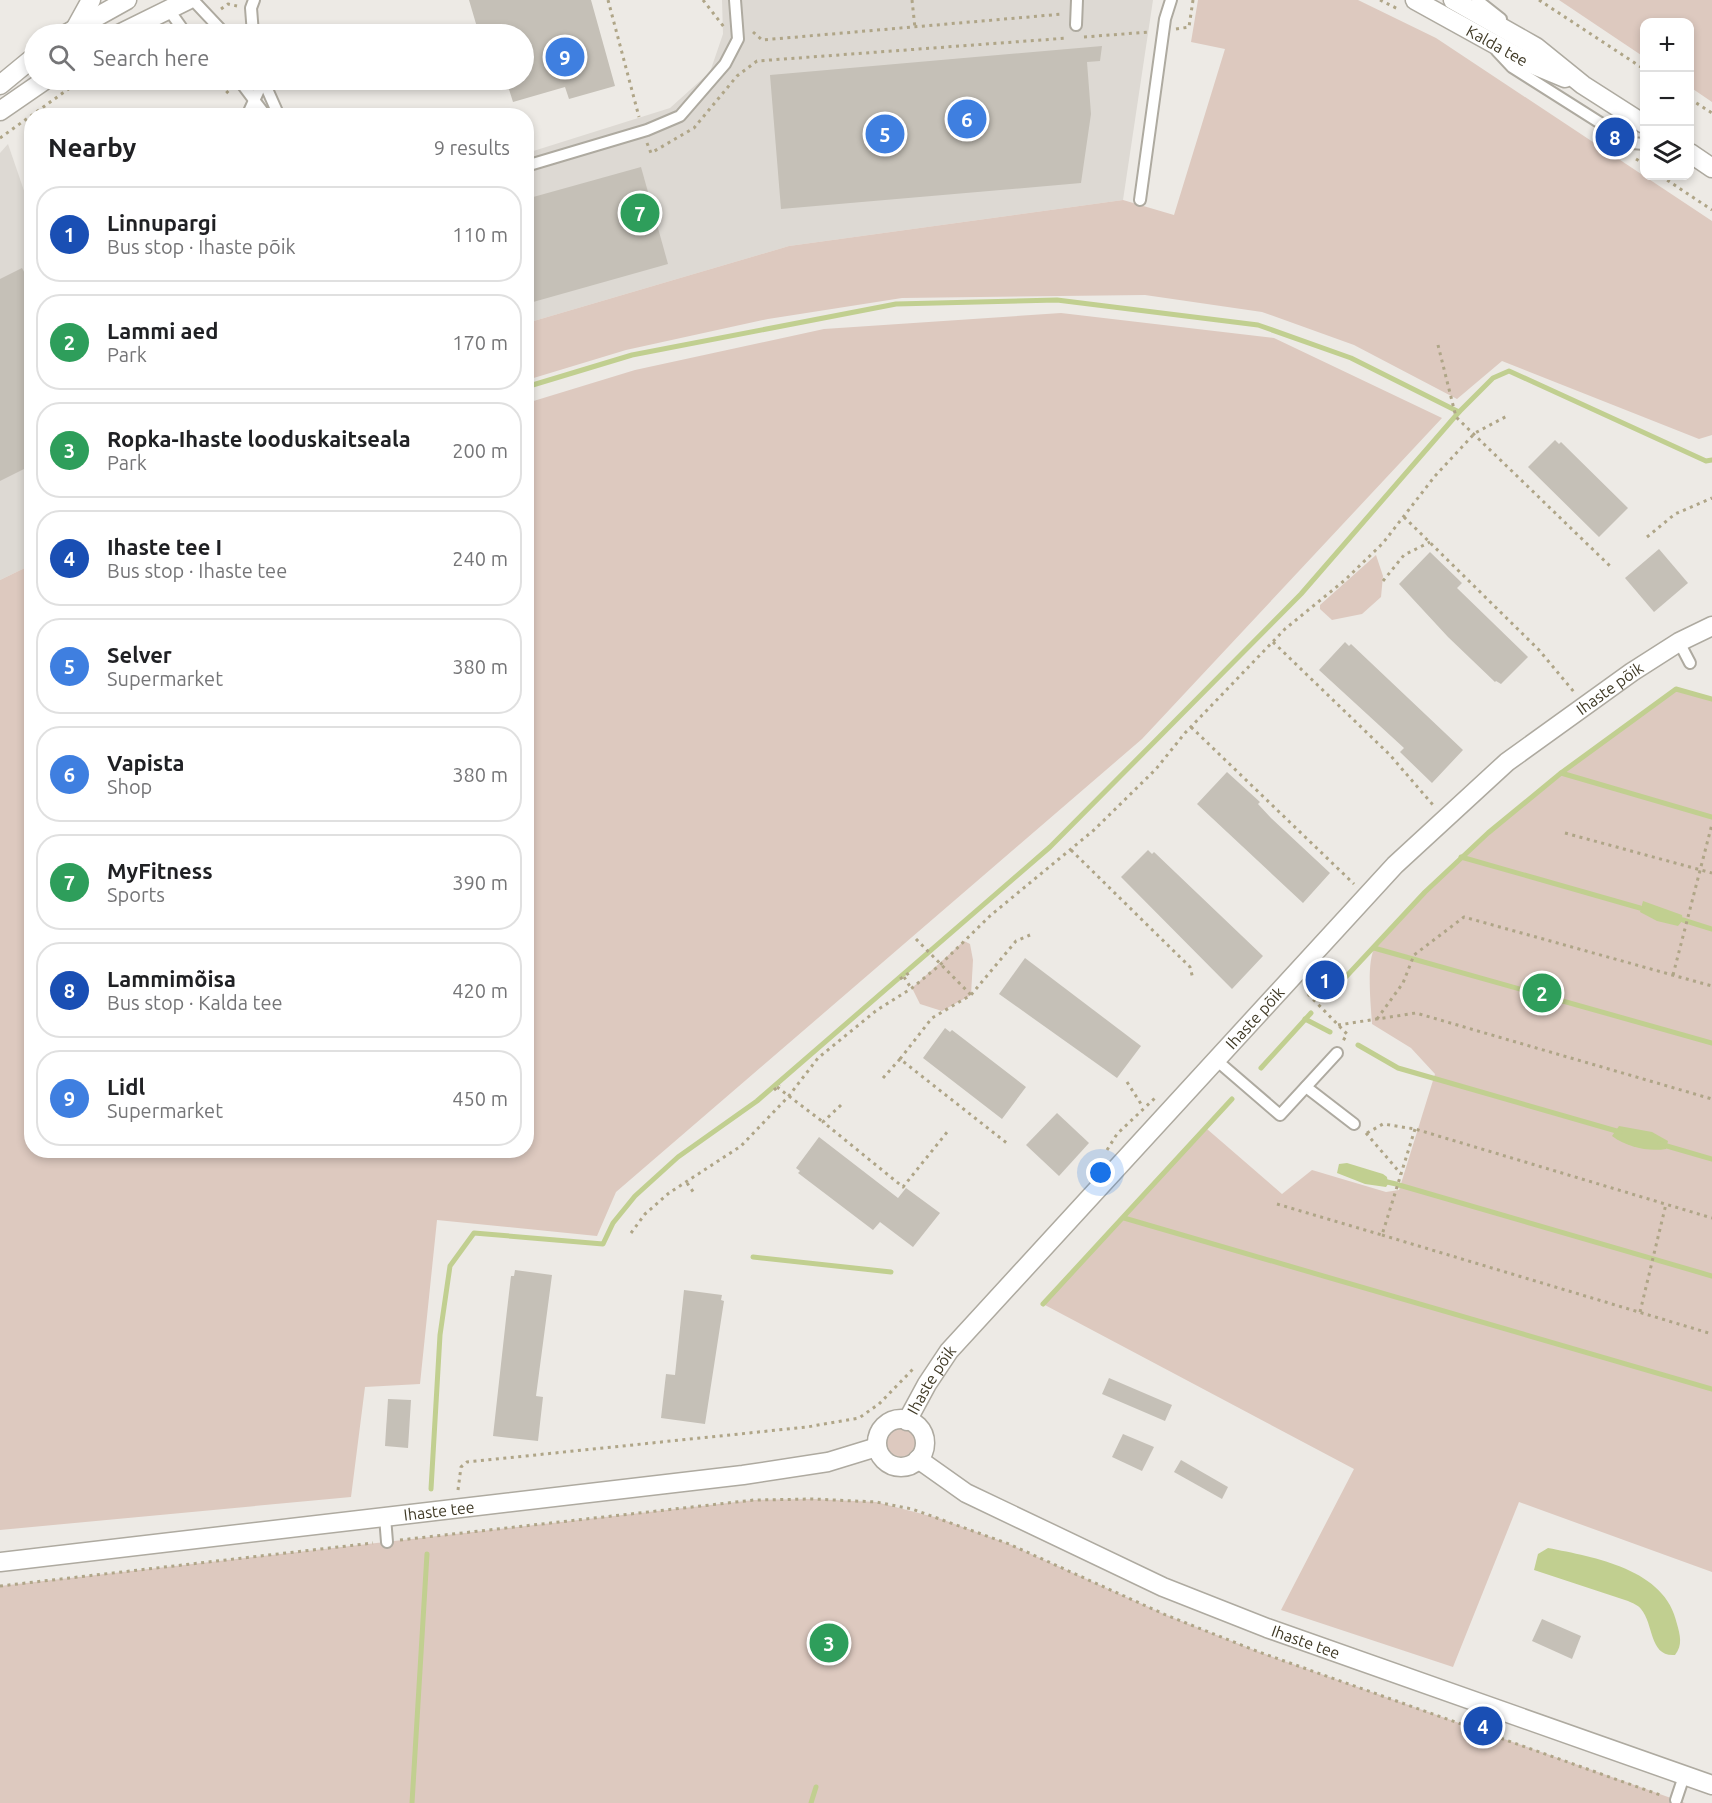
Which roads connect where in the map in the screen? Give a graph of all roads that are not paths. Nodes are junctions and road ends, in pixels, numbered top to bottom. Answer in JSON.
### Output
{"nodes":[{"id":1,"x":91,"y":0,"type":"edge"},
{"id":2,"x":127,"y":0,"type":"edge"},
{"id":3,"x":188,"y":0,"type":"edge"},
{"id":4,"x":193,"y":0,"type":"edge"},
{"id":5,"x":254,"y":0,"type":"edge"},
{"id":6,"x":735,"y":0,"type":"edge"},
{"id":7,"x":1077,"y":0,"type":"edge"},
{"id":8,"x":1166,"y":0,"type":"edge"},
{"id":9,"x":1171,"y":0,"type":"edge"},
{"id":10,"x":1415,"y":0,"type":"edge"},
{"id":11,"x":1453,"y":0,"type":"edge"},
{"id":12,"x":167,"y":3,"type":"edge"},
{"id":13,"x":1475,"y":8,"type":"edge"},
{"id":14,"x":1167,"y":13,"type":"junction"},
{"id":15,"x":76,"y":24,"type":"edge"},
{"id":16,"x":84,"y":24,"type":"edge"},
{"id":17,"x":134,"y":24,"type":"edge"},
{"id":18,"x":180,"y":24,"type":"edge"},
{"id":19,"x":216,"y":24,"type":"edge"},
{"id":20,"x":252,"y":24,"type":"edge"},
{"id":21,"x":1076,"y":25,"type":"dead end"},
{"id":22,"x":1489,"y":42,"type":"junction"},
{"id":23,"x":24,"y":65,"type":"edge"},
{"id":24,"x":0,"y":85,"type":"edge"},
{"id":25,"x":1583,"y":85,"type":"junction"},
{"id":26,"x":30,"y":90,"type":"edge"},
{"id":27,"x":248,"y":90,"type":"edge"},
{"id":28,"x":260,"y":90,"type":"edge"},
{"id":29,"x":267,"y":90,"type":"edge"},
{"id":30,"x":256,"y":100,"type":"junction"},
{"id":31,"x":252,"y":108,"type":"edge"},
{"id":32,"x":261,"y":108,"type":"edge"},
{"id":33,"x":275,"y":108,"type":"edge"},
{"id":34,"x":0,"y":111,"type":"edge"},
{"id":35,"x":1640,"y":121,"type":"edge"},
{"id":36,"x":1640,"y":143,"type":"edge"},
{"id":37,"x":1694,"y":156,"type":"edge"},
{"id":38,"x":534,"y":164,"type":"edge"},
{"id":39,"x":1712,"y":168,"type":"edge"},
{"id":40,"x":1140,"y":200,"type":"dead end"},
{"id":41,"x":1712,"y":626,"type":"edge"},
{"id":42,"x":1679,"y":642,"type":"junction"},
{"id":43,"x":1690,"y":663,"type":"dead end"},
{"id":44,"x":1337,"y":1053,"type":"road end"},
{"id":45,"x":1215,"y":1059,"type":"junction"},
{"id":46,"x":1306,"y":1087,"type":"junction"},
{"id":47,"x":1354,"y":1124,"type":"road end"},
{"id":48,"x":908,"y":1420,"type":"junction"},
{"id":49,"x":877,"y":1447,"type":"junction"},
{"id":50,"x":918,"y":1459,"type":"junction"},
{"id":51,"x":385,"y":1517,"type":"junction"},
{"id":52,"x":387,"y":1542,"type":"road end"},
{"id":53,"x":0,"y":1562,"type":"edge"},
{"id":54,"x":1684,"y":1776,"type":"junction"},
{"id":55,"x":1712,"y":1785,"type":"edge"},
{"id":56,"x":1676,"y":1800,"type":"road end"}],
"edges":[{"from":1,"to":15,"type":"street"},
{"from":2,"to":16,"type":"street"},
{"from":3,"to":12,"type":"street"},
{"from":4,"to":19,"type":"lane"},
{"from":5,"to":20,"type":"lane"},
{"from":6,"to":38,"type":"lane"},
{"from":7,"to":21,"type":"lane"},
{"from":8,"to":14,"type":"lane"},
{"from":9,"to":14,"type":"lane"},
{"from":10,"to":13,"type":"street","name":"Kalda tee"},
{"from":11,"to":13,"type":"street","name":"Kalda tee"},
{"from":12,"to":17,"type":"street"},
{"from":12,"to":18,"type":"lane"},
{"from":13,"to":22,"type":"street","name":"Kalda tee"},
{"from":13,"to":25,"type":"street","name":"Kalda tee"},
{"from":14,"to":40,"type":"lane"},
{"from":22,"to":25,"type":"street","name":"Kalda tee"},
{"from":22,"to":36,"type":"lane"},
{"from":23,"to":24,"type":"street"},
{"from":25,"to":35,"type":"street","name":"Kalda tee"},
{"from":26,"to":34,"type":"street"},
{"from":27,"to":30,"type":"lane"},
{"from":28,"to":30,"type":"lane"},
{"from":29,"to":33,"type":"lane"},
{"from":30,"to":31,"type":"lane"},
{"from":30,"to":32,"type":"lane"},
{"from":37,"to":39,"type":"street"},
{"from":41,"to":42,"type":"street","name":"Ihaste põik"},
{"from":42,"to":43,"type":"lane"},
{"from":42,"to":45,"type":"street","name":"Ihaste põik"},
{"from":44,"to":46,"type":"lane"},
{"from":45,"to":46,"type":"lane"},
{"from":45,"to":48,"type":"street","name":"Ihaste põik"},
{"from":46,"to":47,"type":"lane"},
{"from":48,"to":49,"type":"street"},
{"from":48,"to":50,"type":"street"},
{"from":49,"to":50,"type":"street"},
{"from":49,"to":51,"type":"street","name":"Ihaste tee"},
{"from":50,"to":54,"type":"street","name":"Ihaste tee"},
{"from":51,"to":52,"type":"lane"},
{"from":51,"to":53,"type":"street","name":"Ihaste tee"},
{"from":54,"to":55,"type":"street","name":"Ihaste tee"},
{"from":54,"to":56,"type":"lane"}]}
